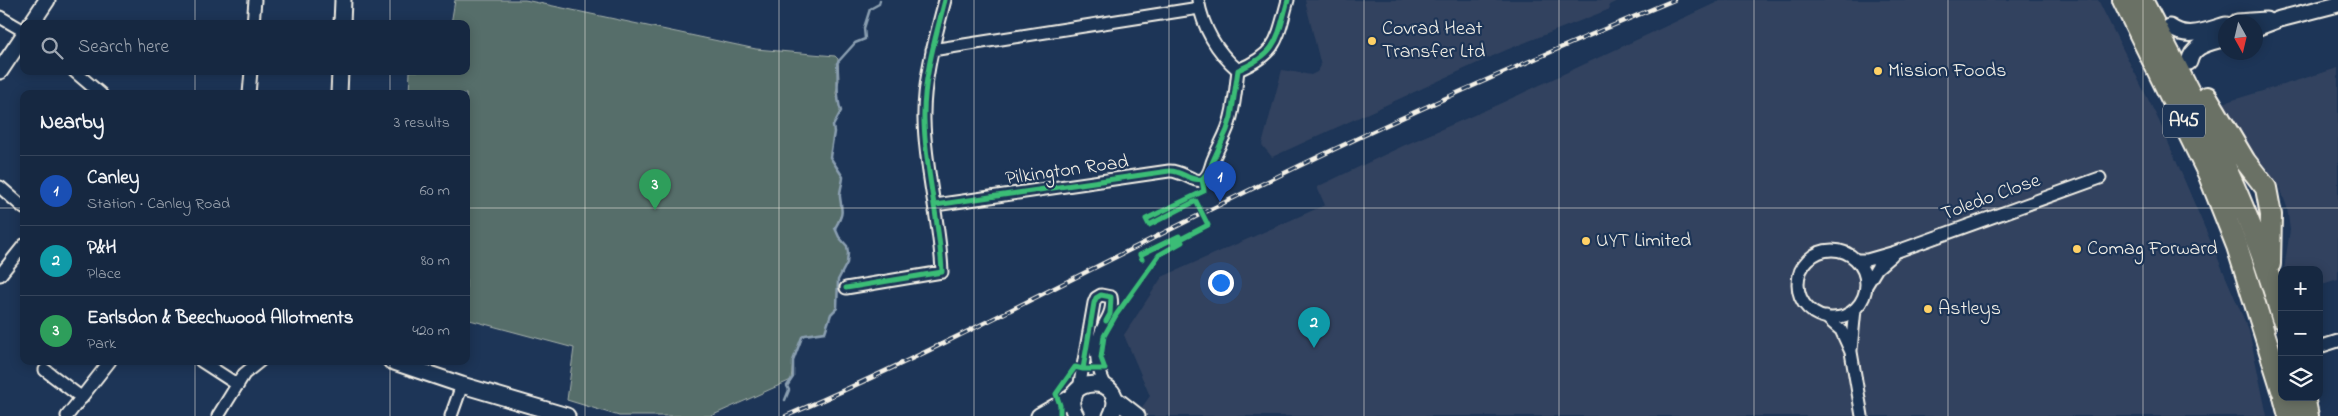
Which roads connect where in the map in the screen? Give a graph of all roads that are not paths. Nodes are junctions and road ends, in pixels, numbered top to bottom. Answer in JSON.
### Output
{"nodes":[{"id":1,"x":47,"y":0,"type":"edge"},
{"id":2,"x":255,"y":0,"type":"edge"},
{"id":3,"x":343,"y":0,"type":"edge"},
{"id":4,"x":944,"y":0,"type":"edge"},
{"id":5,"x":1288,"y":0,"type":"edge"},
{"id":6,"x":2123,"y":0,"type":"edge"},
{"id":7,"x":2142,"y":0,"type":"edge"},
{"id":8,"x":2154,"y":0,"type":"edge"},
{"id":9,"x":1199,"y":4,"type":"edge"},
{"id":10,"x":2338,"y":4,"type":"edge"},
{"id":11,"x":0,"y":17,"type":"edge"},
{"id":12,"x":2280,"y":19,"type":"junction"},
{"id":13,"x":34,"y":20,"type":"edge"},
{"id":14,"x":253,"y":20,"type":"edge"},
{"id":15,"x":342,"y":20,"type":"edge"},
{"id":16,"x":2263,"y":20,"type":"edge"},
{"id":17,"x":2263,"y":25,"type":"edge"},
{"id":18,"x":2170,"y":28,"type":"junction"},
{"id":19,"x":20,"y":29,"type":"edge"},
{"id":20,"x":2218,"y":30,"type":"edge"},
{"id":21,"x":2218,"y":40,"type":"edge"},
{"id":22,"x":20,"y":41,"type":"edge"},
{"id":23,"x":2192,"y":48,"type":"junction"},
{"id":24,"x":932,"y":50,"type":"junction"},
{"id":25,"x":1238,"y":70,"type":"junction"},
{"id":26,"x":0,"y":71,"type":"edge"},
{"id":27,"x":79,"y":75,"type":"edge"},
{"id":28,"x":250,"y":75,"type":"edge"},
{"id":29,"x":340,"y":75,"type":"edge"},
{"id":30,"x":96,"y":90,"type":"edge"},
{"id":31,"x":249,"y":90,"type":"edge"},
{"id":32,"x":339,"y":90,"type":"edge"},
{"id":33,"x":2100,"y":178,"type":"dead end"},
{"id":34,"x":0,"y":187,"type":"edge"},
{"id":35,"x":20,"y":204,"type":"edge"},
{"id":36,"x":934,"y":205,"type":"junction"},
{"id":37,"x":20,"y":250,"type":"edge"},
{"id":38,"x":1895,"y":252,"type":"junction"},
{"id":39,"x":1856,"y":260,"type":"junction"},
{"id":40,"x":0,"y":275,"type":"edge"},
{"id":41,"x":2270,"y":276,"type":"junction"},
{"id":42,"x":1866,"y":286,"type":"junction"},
{"id":43,"x":846,"y":288,"type":"dead end"},
{"id":44,"x":1854,"y":309,"type":"junction"},
{"id":45,"x":2280,"y":311,"type":"edge"},
{"id":46,"x":1826,"y":317,"type":"junction"},
{"id":47,"x":2338,"y":341,"type":"edge"},
{"id":48,"x":2323,"y":346,"type":"edge"},
{"id":49,"x":1851,"y":352,"type":"junction"},
{"id":50,"x":107,"y":365,"type":"edge"},
{"id":51,"x":207,"y":365,"type":"edge"},
{"id":52,"x":254,"y":365,"type":"edge"},
{"id":53,"x":402,"y":365,"type":"edge"},
{"id":54,"x":44,"y":369,"type":"dead end"},
{"id":55,"x":2278,"y":377,"type":"edge"},
{"id":56,"x":238,"y":385,"type":"junction"},
{"id":57,"x":462,"y":385,"type":"junction"},
{"id":58,"x":1076,"y":392,"type":"junction"},
{"id":59,"x":1110,"y":392,"type":"junction"},
{"id":60,"x":82,"y":398,"type":"junction"},
{"id":61,"x":2285,"y":401,"type":"edge"},
{"id":62,"x":2305,"y":401,"type":"edge"},
{"id":63,"x":67,"y":416,"type":"edge"},
{"id":64,"x":218,"y":416,"type":"edge"},
{"id":65,"x":451,"y":416,"type":"edge"},
{"id":66,"x":567,"y":416,"type":"edge"},
{"id":67,"x":1039,"y":416,"type":"edge"},
{"id":68,"x":1047,"y":416,"type":"edge"},
{"id":69,"x":1068,"y":416,"type":"edge"},
{"id":70,"x":1076,"y":416,"type":"edge"},
{"id":71,"x":1111,"y":416,"type":"edge"},
{"id":72,"x":1137,"y":416,"type":"edge"},
{"id":73,"x":1862,"y":416,"type":"edge"},
{"id":74,"x":2289,"y":416,"type":"edge"},
{"id":75,"x":2308,"y":416,"type":"edge"}],
"edges":[{"from":1,"to":13,"type":"street"},
{"from":2,"to":14,"type":"street"},
{"from":3,"to":15,"type":"street"},
{"from":4,"to":24,"type":"street"},
{"from":5,"to":25,"type":"street"},
{"from":6,"to":55,"type":"highway","number":"A45"},
{"from":7,"to":41,"type":"highway","number":"A45"},
{"from":8,"to":18,"type":"highway"},
{"from":9,"to":24,"type":"street"},
{"from":9,"to":25,"type":"street"},
{"from":10,"to":12,"type":"street"},
{"from":11,"to":19,"type":"street"},
{"from":12,"to":16,"type":"street"},
{"from":12,"to":17,"type":"street"},
{"from":18,"to":23,"type":"highway"},
{"from":18,"to":23,"type":"street"},
{"from":20,"to":23,"type":"street"},
{"from":21,"to":23,"type":"street"},
{"from":22,"to":26,"type":"street"},
{"from":23,"to":41,"type":"highway"},
{"from":24,"to":36,"type":"street"},
{"from":25,"to":36,"type":"street","name":"Pilkington Road"},
{"from":27,"to":30,"type":"street"},
{"from":28,"to":31,"type":"street"},
{"from":29,"to":32,"type":"street"},
{"from":33,"to":38,"type":"street","name":"Toledo Close"},
{"from":34,"to":35,"type":"street"},
{"from":36,"to":43,"type":"street"},
{"from":37,"to":40,"type":"street"},
{"from":38,"to":39,"type":"street","name":"Toledo Close"},
{"from":38,"to":42,"type":"street","name":"Toledo Close"},
{"from":39,"to":42,"type":"street"},
{"from":39,"to":46,"type":"street"},
{"from":41,"to":45,"type":"highway","number":"A45"},
{"from":42,"to":44,"type":"street"},
{"from":44,"to":46,"type":"street"},
{"from":44,"to":49,"type":"street"},
{"from":46,"to":49,"type":"street"},
{"from":47,"to":48,"type":"street"},
{"from":49,"to":73,"type":"street"},
{"from":50,"to":60,"type":"street"},
{"from":51,"to":56,"type":"street"},
{"from":52,"to":56,"type":"street"},
{"from":53,"to":57,"type":"street"},
{"from":54,"to":60,"type":"street"},
{"from":56,"to":64,"type":"street"},
{"from":57,"to":65,"type":"street"},
{"from":57,"to":66,"type":"street"},
{"from":58,"to":59,"type":"street"},
{"from":58,"to":59,"type":"street"},
{"from":58,"to":67,"type":"street"},
{"from":58,"to":70,"type":"street"},
{"from":59,"to":71,"type":"street"},
{"from":59,"to":72,"type":"street"},
{"from":60,"to":63,"type":"street"},
{"from":61,"to":74,"type":"highway"},
{"from":62,"to":75,"type":"highway"},
{"from":68,"to":69,"type":"street"}]}
